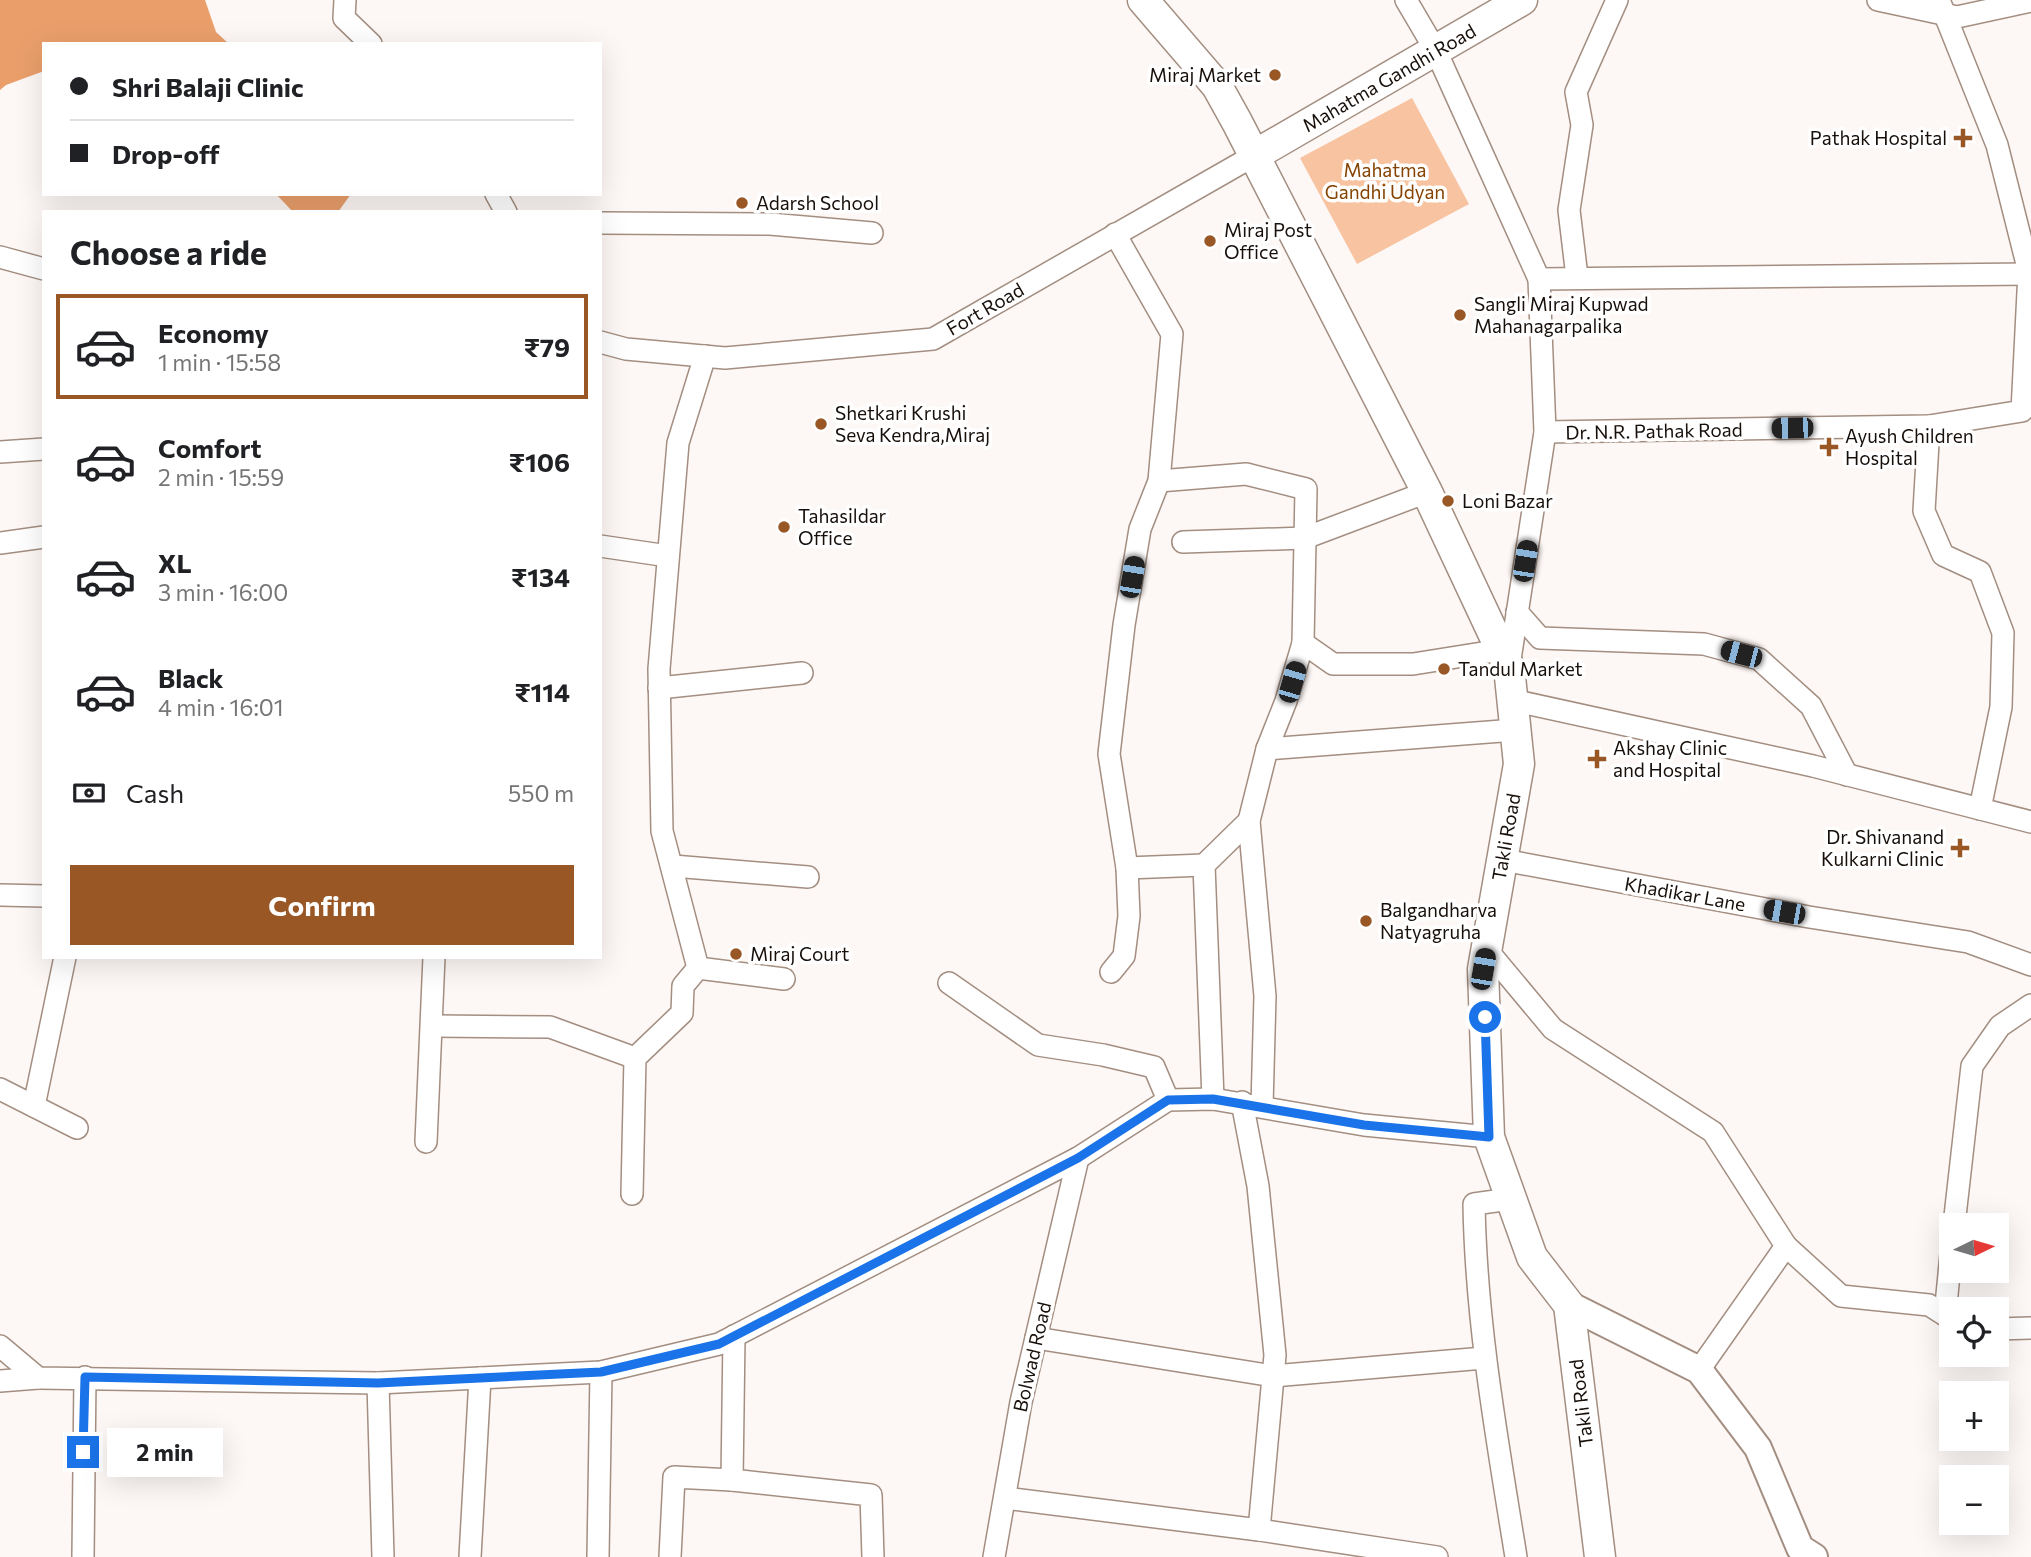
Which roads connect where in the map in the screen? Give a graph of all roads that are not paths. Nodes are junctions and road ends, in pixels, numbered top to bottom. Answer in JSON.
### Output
{"nodes":[{"id":1,"x":345,"y":0,"type":"edge"},
{"id":2,"x":1143,"y":0,"type":"edge"},
{"id":3,"x":1406,"y":0,"type":"edge"},
{"id":4,"x":1522,"y":0,"type":"edge"},
{"id":5,"x":1617,"y":0,"type":"edge"},
{"id":6,"x":1878,"y":0,"type":"edge"},
{"id":7,"x":2031,"y":1,"type":"edge"},
{"id":8,"x":1942,"y":7,"type":"edge"},
{"id":9,"x":368,"y":42,"type":"edge"},
{"id":10,"x":1436,"y":51,"type":"junction"},
{"id":11,"x":1255,"y":155,"type":"junction"},
{"id":12,"x":602,"y":223,"type":"edge"},
{"id":13,"x":872,"y":233,"type":"dead end"},
{"id":14,"x":1115,"y":234,"type":"junction"},
{"id":15,"x":0,"y":257,"type":"edge"},
{"id":16,"x":42,"y":268,"type":"edge"},
{"id":17,"x":2030,"y":273,"type":"edge"},
{"id":18,"x":1577,"y":277,"type":"junction"},
{"id":19,"x":1539,"y":279,"type":"junction"},
{"id":20,"x":602,"y":343,"type":"edge"},
{"id":21,"x":705,"y":356,"type":"junction"},
{"id":22,"x":1930,"y":426,"type":"junction"},
{"id":23,"x":1545,"y":432,"type":"junction"},
{"id":24,"x":42,"y":449,"type":"edge"},
{"id":25,"x":0,"y":452,"type":"edge"},
{"id":26,"x":1159,"y":481,"type":"junction"},
{"id":27,"x":1427,"y":492,"type":"junction"},
{"id":28,"x":42,"y":537,"type":"edge"},
{"id":29,"x":1305,"y":538,"type":"junction"},
{"id":30,"x":1183,"y":542,"type":"dead end"},
{"id":31,"x":0,"y":543,"type":"edge"},
{"id":32,"x":602,"y":546,"type":"edge"},
{"id":33,"x":668,"y":556,"type":"junction"},
{"id":34,"x":1517,"y":612,"type":"junction"},
{"id":35,"x":1303,"y":643,"type":"junction"},
{"id":36,"x":1505,"y":659,"type":"junction"},
{"id":37,"x":802,"y":673,"type":"dead end"},
{"id":38,"x":659,"y":688,"type":"junction"},
{"id":39,"x":1512,"y":701,"type":"junction"},
{"id":40,"x":1516,"y":730,"type":"junction"},
{"id":41,"x":1267,"y":749,"type":"junction"},
{"id":42,"x":1847,"y":775,"type":"junction"},
{"id":43,"x":1980,"y":809,"type":"junction"},
{"id":44,"x":1250,"y":821,"type":"junction"},
{"id":45,"x":2031,"y":822,"type":"edge"},
{"id":46,"x":1503,"y":860,"type":"junction"},
{"id":47,"x":1204,"y":865,"type":"junction"},
{"id":48,"x":673,"y":866,"type":"junction"},
{"id":49,"x":1127,"y":868,"type":"junction"},
{"id":50,"x":808,"y":877,"type":"dead end"},
{"id":51,"x":0,"y":895,"type":"edge"},
{"id":52,"x":42,"y":896,"type":"edge"},
{"id":53,"x":1487,"y":950,"type":"junction"},
{"id":54,"x":65,"y":959,"type":"edge"},
{"id":55,"x":435,"y":959,"type":"edge"},
{"id":56,"x":2031,"y":965,"type":"edge"},
{"id":57,"x":698,"y":968,"type":"junction"},
{"id":58,"x":1111,"y":972,"type":"dead end"},
{"id":59,"x":784,"y":979,"type":"dead end"},
{"id":60,"x":949,"y":982,"type":"dead end"},
{"id":61,"x":2031,"y":1005,"type":"edge"},
{"id":62,"x":433,"y":1026,"type":"junction"},
{"id":63,"x":635,"y":1058,"type":"junction"},
{"id":64,"x":0,"y":1089,"type":"edge"},
{"id":65,"x":1213,"y":1099,"type":"junction"},
{"id":66,"x":1168,"y":1100,"type":"junction"},
{"id":67,"x":1252,"y":1104,"type":"junction"},
{"id":68,"x":34,"y":1106,"type":"junction"},
{"id":69,"x":76,"y":1128,"type":"dead end"},
{"id":70,"x":1489,"y":1137,"type":"junction"},
{"id":71,"x":426,"y":1142,"type":"dead end"},
{"id":72,"x":1078,"y":1158,"type":"junction"},
{"id":73,"x":632,"y":1194,"type":"dead end"},
{"id":74,"x":1510,"y":1199,"type":"junction"},
{"id":75,"x":1955,"y":1213,"type":"edge"},
{"id":76,"x":1786,"y":1246,"type":"junction"},
{"id":77,"x":1569,"y":1305,"type":"junction"},
{"id":78,"x":1939,"y":1311,"type":"edge"},
{"id":79,"x":2031,"y":1328,"type":"edge"},
{"id":80,"x":2009,"y":1329,"type":"edge"},
{"id":81,"x":734,"y":1336,"type":"junction"},
{"id":82,"x":1036,"y":1338,"type":"junction"},
{"id":83,"x":0,"y":1346,"type":"edge"},
{"id":84,"x":1483,"y":1357,"type":"junction"},
{"id":85,"x":1699,"y":1370,"type":"junction"},
{"id":86,"x":601,"y":1372,"type":"junction"},
{"id":87,"x":1273,"y":1376,"type":"junction"},
{"id":88,"x":85,"y":1377,"type":"junction"},
{"id":89,"x":38,"y":1378,"type":"junction"},
{"id":90,"x":480,"y":1378,"type":"junction"},
{"id":91,"x":0,"y":1381,"type":"edge"},
{"id":92,"x":378,"y":1383,"type":"junction"},
{"id":93,"x":732,"y":1480,"type":"junction"},
{"id":94,"x":1005,"y":1498,"type":"junction"},
{"id":95,"x":1259,"y":1530,"type":"junction"},
{"id":96,"x":83,"y":1557,"type":"edge"},
{"id":97,"x":383,"y":1557,"type":"edge"},
{"id":98,"x":470,"y":1557,"type":"edge"},
{"id":99,"x":598,"y":1557,"type":"edge"},
{"id":100,"x":670,"y":1557,"type":"edge"},
{"id":101,"x":873,"y":1557,"type":"edge"},
{"id":102,"x":994,"y":1557,"type":"edge"},
{"id":103,"x":1437,"y":1557,"type":"edge"},
{"id":104,"x":1516,"y":1557,"type":"edge"},
{"id":105,"x":1600,"y":1557,"type":"edge"},
{"id":106,"x":1814,"y":1557,"type":"edge"}],
"edges":[{"from":1,"to":9,"type":"street"},
{"from":2,"to":11,"type":"main road","name":"Takli Road"},
{"from":3,"to":10,"type":"street"},
{"from":4,"to":10,"type":"main road","name":"Mahatma Gandhi Road"},
{"from":5,"to":18,"type":"street"},
{"from":6,"to":8,"type":"street"},
{"from":7,"to":8,"type":"street"},
{"from":8,"to":17,"type":"street","name":"Dr. N.R. Pathak Road"},
{"from":10,"to":11,"type":"main road","name":"Mahatma Gandhi Road"},
{"from":10,"to":19,"type":"street"},
{"from":11,"to":14,"type":"street","name":"Fort Road"},
{"from":11,"to":27,"type":"main road","name":"Takli Road"},
{"from":12,"to":13,"type":"street"},
{"from":14,"to":21,"type":"street","name":"Fort Road"},
{"from":14,"to":26,"type":"street"},
{"from":15,"to":16,"type":"street"},
{"from":17,"to":18,"type":"street"},
{"from":17,"to":22,"type":"street","name":"Dr. N.R. Pathak Road"},
{"from":18,"to":19,"type":"street"},
{"from":19,"to":23,"type":"street"},
{"from":20,"to":21,"type":"street","name":"Fort Road"},
{"from":21,"to":33,"type":"street"},
{"from":22,"to":23,"type":"street","name":"Dr. N.R. Pathak Road"},
{"from":22,"to":43,"type":"street"},
{"from":23,"to":34,"type":"street"},
{"from":24,"to":25,"type":"street"},
{"from":26,"to":29,"type":"street"},
{"from":26,"to":49,"type":"street"},
{"from":27,"to":29,"type":"street"},
{"from":27,"to":36,"type":"main road","name":"Takli Road"},
{"from":28,"to":31,"type":"street"},
{"from":29,"to":30,"type":"street"},
{"from":29,"to":35,"type":"street"},
{"from":32,"to":33,"type":"street"},
{"from":33,"to":38,"type":"street"},
{"from":34,"to":36,"type":"street"},
{"from":34,"to":42,"type":"street"},
{"from":35,"to":36,"type":"street"},
{"from":35,"to":41,"type":"street"},
{"from":36,"to":39,"type":"main road","name":"Takli Road"},
{"from":37,"to":38,"type":"street"},
{"from":38,"to":48,"type":"street"},
{"from":39,"to":40,"type":"main road","name":"Takli Road"},
{"from":39,"to":42,"type":"street"},
{"from":40,"to":41,"type":"street"},
{"from":40,"to":46,"type":"main road","name":"Takli Road"},
{"from":41,"to":44,"type":"street"},
{"from":42,"to":43,"type":"street"},
{"from":43,"to":45,"type":"street"},
{"from":44,"to":47,"type":"street"},
{"from":44,"to":67,"type":"street"},
{"from":46,"to":53,"type":"main road","name":"Takli Road"},
{"from":46,"to":56,"type":"street","name":"Khadikar Lane"},
{"from":47,"to":49,"type":"street"},
{"from":47,"to":65,"type":"street"},
{"from":48,"to":50,"type":"street"},
{"from":48,"to":57,"type":"street"},
{"from":49,"to":58,"type":"street"},
{"from":51,"to":52,"type":"street"},
{"from":53,"to":70,"type":"main road","name":"Takli Road"},
{"from":53,"to":76,"type":"street"},
{"from":54,"to":68,"type":"street"},
{"from":55,"to":62,"type":"street"},
{"from":57,"to":59,"type":"street"},
{"from":57,"to":63,"type":"street"},
{"from":60,"to":66,"type":"street"},
{"from":61,"to":75,"type":"street"},
{"from":62,"to":63,"type":"street"},
{"from":62,"to":71,"type":"street"},
{"from":63,"to":73,"type":"street"},
{"from":64,"to":68,"type":"street"},
{"from":65,"to":66,"type":"street"},
{"from":65,"to":67,"type":"street"},
{"from":66,"to":72,"type":"street"},
{"from":67,"to":70,"type":"street"},
{"from":67,"to":87,"type":"street"},
{"from":68,"to":69,"type":"street"},
{"from":70,"to":74,"type":"main road","name":"Takli Road"},
{"from":72,"to":81,"type":"street"},
{"from":72,"to":82,"type":"street","name":"Bolwad Road"},
{"from":74,"to":77,"type":"main road","name":"Takli Road"},
{"from":74,"to":84,"type":"street"},
{"from":76,"to":78,"type":"street"},
{"from":76,"to":85,"type":"street"},
{"from":77,"to":85,"type":"street"},
{"from":77,"to":105,"type":"main road","name":"Takli Road"},
{"from":79,"to":80,"type":"street"},
{"from":81,"to":86,"type":"street"},
{"from":81,"to":93,"type":"street"},
{"from":82,"to":87,"type":"street"},
{"from":82,"to":94,"type":"street","name":"Bolwad Road"},
{"from":83,"to":89,"type":"street"},
{"from":84,"to":87,"type":"street"},
{"from":84,"to":104,"type":"street"},
{"from":85,"to":106,"type":"street"},
{"from":86,"to":90,"type":"street"},
{"from":86,"to":99,"type":"street"},
{"from":87,"to":95,"type":"street"},
{"from":88,"to":89,"type":"street"},
{"from":88,"to":92,"type":"street"},
{"from":88,"to":96,"type":"street"},
{"from":89,"to":91,"type":"street"},
{"from":90,"to":92,"type":"street"},
{"from":90,"to":98,"type":"street"},
{"from":92,"to":97,"type":"street"},
{"from":93,"to":100,"type":"street"},
{"from":93,"to":101,"type":"street"},
{"from":94,"to":95,"type":"street"},
{"from":94,"to":102,"type":"street","name":"Bolwad Road"},
{"from":95,"to":103,"type":"street"}]}
